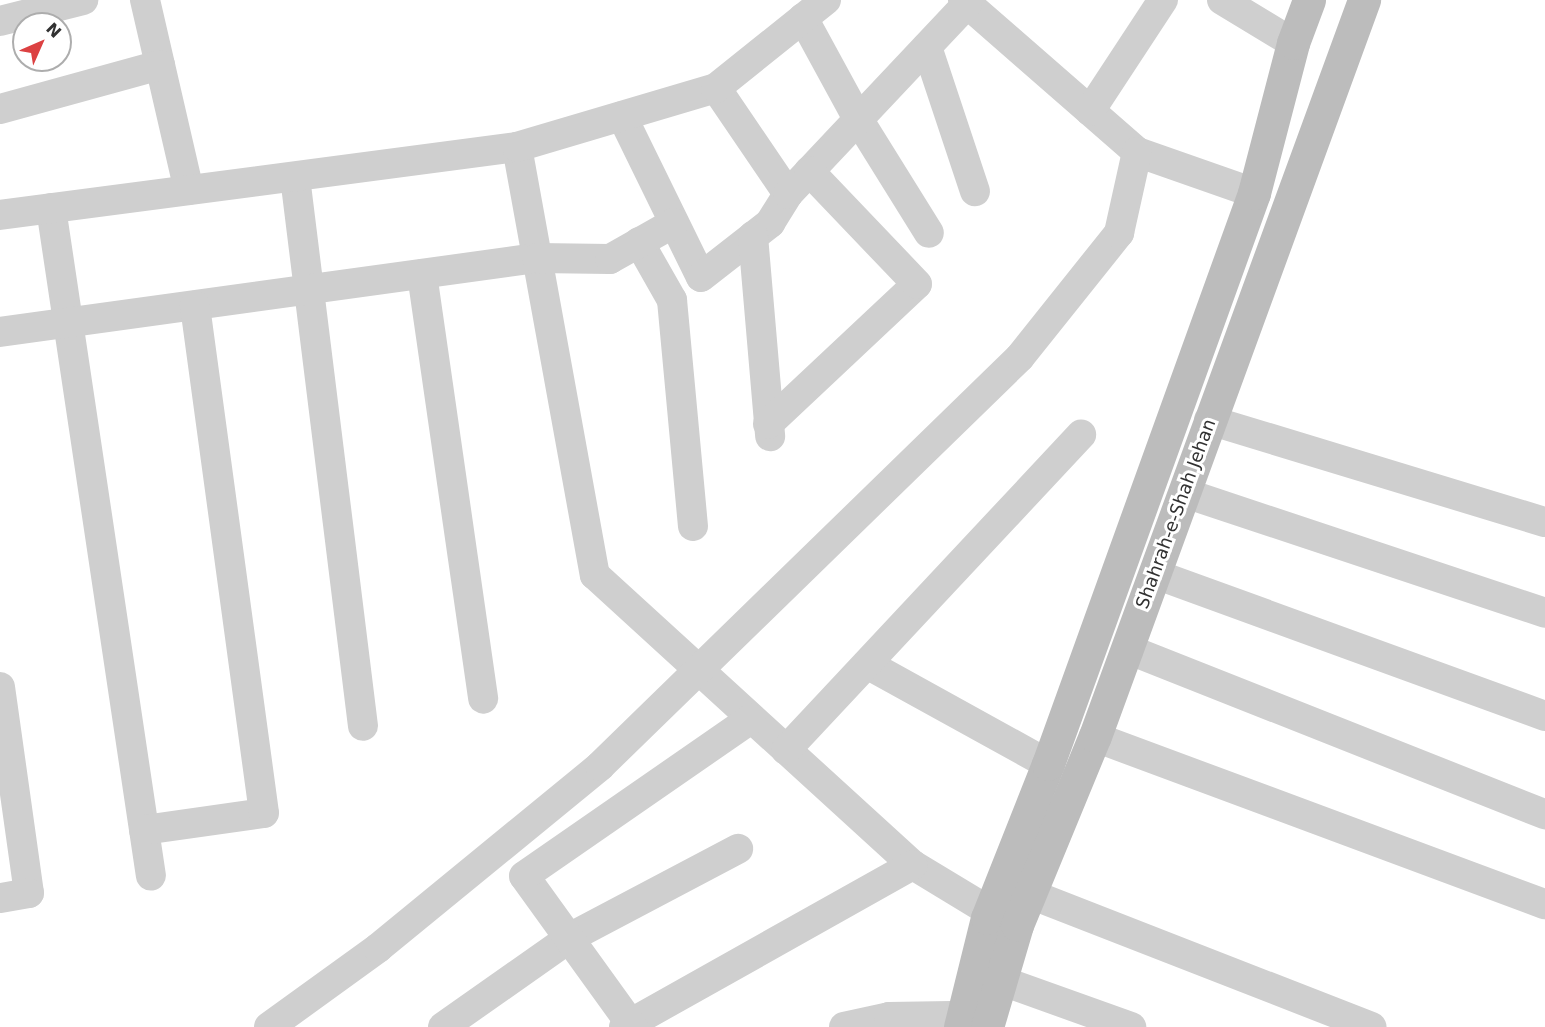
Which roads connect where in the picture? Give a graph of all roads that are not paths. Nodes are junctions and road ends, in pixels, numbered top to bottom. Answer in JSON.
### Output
{"nodes":[{"id":1,"x":84,"y":0,"type":"edge"},
{"id":2,"x":145,"y":0,"type":"edge"},
{"id":3,"x":1163,"y":0,"type":"edge"},
{"id":4,"x":1222,"y":0,"type":"edge"},
{"id":5,"x":1309,"y":0,"type":"edge"},
{"id":6,"x":1364,"y":0,"type":"edge"},
{"id":7,"x":965,"y":2,"type":"edge"},
{"id":8,"x":815,"y":9,"type":"edge"},
{"id":9,"x":0,"y":21,"type":"edge"},
{"id":10,"x":1293,"y":43,"type":"junction"},
{"id":11,"x":927,"y":47,"type":"junction"},
{"id":12,"x":160,"y":65,"type":"junction"},
{"id":13,"x":716,"y":88,"type":"junction"},
{"id":14,"x":0,"y":109,"type":"edge"},
{"id":15,"x":1090,"y":111,"type":"junction"},
{"id":16,"x":622,"y":116,"type":"junction"},
{"id":17,"x":858,"y":119,"type":"junction"},
{"id":18,"x":517,"y":147,"type":"junction"},
{"id":19,"x":1137,"y":152,"type":"junction"},
{"id":20,"x":809,"y":171,"type":"junction"},
{"id":21,"x":295,"y":177,"type":"junction"},
{"id":22,"x":189,"y":190,"type":"junction"},
{"id":23,"x":975,"y":191,"type":"dead end"},
{"id":24,"x":1254,"y":193,"type":"junction"},
{"id":25,"x":788,"y":194,"type":"junction"},
{"id":26,"x":51,"y":208,"type":"junction"},
{"id":27,"x":0,"y":215,"type":"edge"},
{"id":28,"x":674,"y":222,"type":"junction"},
{"id":29,"x":929,"y":233,"type":"dead end"},
{"id":30,"x":753,"y":236,"type":"junction"},
{"id":31,"x":639,"y":242,"type":"junction"},
{"id":32,"x":537,"y":258,"type":"junction"},
{"id":33,"x":422,"y":274,"type":"junction"},
{"id":34,"x":309,"y":290,"type":"junction"},
{"id":35,"x":195,"y":306,"type":"junction"},
{"id":36,"x":68,"y":322,"type":"junction"},
{"id":37,"x":0,"y":332,"type":"edge"},
{"id":38,"x":1209,"y":420,"type":"junction"},
{"id":39,"x":1081,"y":435,"type":"dead end"},
{"id":40,"x":1192,"y":482,"type":"junction"},
{"id":41,"x":1545,"y":522,"type":"edge"},
{"id":42,"x":693,"y":526,"type":"dead end"},
{"id":43,"x":1166,"y":578,"type":"junction"},
{"id":44,"x":1545,"y":613,"type":"edge"},
{"id":45,"x":1135,"y":652,"type":"junction"},
{"id":46,"x":867,"y":664,"type":"junction"},
{"id":47,"x":698,"y":670,"type":"junction"},
{"id":48,"x":0,"y":687,"type":"edge"},
{"id":49,"x":483,"y":699,"type":"dead end"},
{"id":50,"x":1545,"y":716,"type":"edge"},
{"id":51,"x":751,"y":719,"type":"junction"},
{"id":52,"x":363,"y":726,"type":"dead end"},
{"id":53,"x":1103,"y":740,"type":"junction"},
{"id":54,"x":786,"y":750,"type":"junction"},
{"id":55,"x":1048,"y":764,"type":"junction"},
{"id":56,"x":1545,"y":814,"type":"edge"},
{"id":57,"x":144,"y":831,"type":"junction"},
{"id":58,"x":738,"y":849,"type":"dead end"},
{"id":59,"x":913,"y":865,"type":"junction"},
{"id":60,"x":151,"y":876,"type":"dead end"},
{"id":61,"x":1023,"y":890,"type":"junction"},
{"id":62,"x":0,"y":898,"type":"edge"},
{"id":63,"x":1545,"y":904,"type":"edge"},
{"id":64,"x":979,"y":905,"type":"junction"},
{"id":65,"x":571,"y":937,"type":"junction"},
{"id":66,"x":1008,"y":983,"type":"junction"},
{"id":67,"x":953,"y":1023,"type":"edge"},
{"id":68,"x":629,"y":1026,"type":"edge"},
{"id":69,"x":269,"y":1027,"type":"edge"},
{"id":70,"x":443,"y":1027,"type":"edge"},
{"id":71,"x":844,"y":1027,"type":"edge"},
{"id":72,"x":987,"y":1027,"type":"edge"},
{"id":73,"x":996,"y":1027,"type":"edge"},
{"id":74,"x":1131,"y":1027,"type":"edge"},
{"id":75,"x":1372,"y":1027,"type":"edge"}],
"edges":[{"from":1,"to":9,"type":"street"},
{"from":2,"to":12,"type":"street"},
{"from":3,"to":15,"type":"street"},
{"from":4,"to":10,"type":"street"},
{"from":5,"to":10,"type":"main road","name":"Shahrah-e-Shah Jehan"},
{"from":6,"to":38,"type":"main road","name":"Shahrah-e-Shah Jehan"},
{"from":7,"to":11,"type":"street"},
{"from":7,"to":15,"type":"street"},
{"from":8,"to":13,"type":"street"},
{"from":8,"to":17,"type":"street"},
{"from":10,"to":24,"type":"main road","name":"Shahrah-e-Shah Jehan"},
{"from":11,"to":17,"type":"street"},
{"from":11,"to":23,"type":"street"},
{"from":12,"to":14,"type":"street"},
{"from":12,"to":22,"type":"street"},
{"from":13,"to":16,"type":"street"},
{"from":13,"to":25,"type":"street"},
{"from":15,"to":19,"type":"street"},
{"from":16,"to":18,"type":"street"},
{"from":16,"to":28,"type":"street"},
{"from":17,"to":20,"type":"street"},
{"from":17,"to":29,"type":"street"},
{"from":18,"to":21,"type":"street"},
{"from":18,"to":32,"type":"street"},
{"from":19,"to":24,"type":"street"},
{"from":19,"to":47,"type":"street"},
{"from":20,"to":25,"type":"street"},
{"from":20,"to":30,"type":"street"},
{"from":21,"to":22,"type":"street"},
{"from":21,"to":34,"type":"street"},
{"from":22,"to":26,"type":"street"},
{"from":24,"to":55,"type":"main road","name":"Shahrah-e-Shah Jehan"},
{"from":25,"to":30,"type":"street"},
{"from":26,"to":27,"type":"street"},
{"from":26,"to":36,"type":"street"},
{"from":28,"to":30,"type":"street"},
{"from":28,"to":31,"type":"street"},
{"from":31,"to":32,"type":"street"},
{"from":31,"to":42,"type":"street"},
{"from":32,"to":33,"type":"street"},
{"from":32,"to":47,"type":"street"},
{"from":33,"to":34,"type":"street"},
{"from":33,"to":49,"type":"street"},
{"from":34,"to":35,"type":"street"},
{"from":34,"to":52,"type":"street"},
{"from":35,"to":36,"type":"street"},
{"from":35,"to":57,"type":"street"},
{"from":36,"to":37,"type":"street"},
{"from":36,"to":57,"type":"street"},
{"from":38,"to":40,"type":"main road","name":"Shahrah-e-Shah Jehan"},
{"from":38,"to":41,"type":"street"},
{"from":39,"to":46,"type":"street"},
{"from":40,"to":43,"type":"street"},
{"from":40,"to":44,"type":"street"},
{"from":40,"to":61,"type":"main road","name":"Shahrah-e-Shah Jehan"},
{"from":43,"to":45,"type":"street"},
{"from":43,"to":50,"type":"street"},
{"from":45,"to":53,"type":"street"},
{"from":45,"to":56,"type":"street"},
{"from":46,"to":54,"type":"street"},
{"from":46,"to":55,"type":"street"},
{"from":47,"to":51,"type":"street"},
{"from":47,"to":69,"type":"street"},
{"from":48,"to":62,"type":"street"},
{"from":51,"to":54,"type":"street"},
{"from":51,"to":65,"type":"street"},
{"from":53,"to":61,"type":"street"},
{"from":53,"to":63,"type":"street"},
{"from":54,"to":59,"type":"street"},
{"from":55,"to":61,"type":"main road","name":"Shahrah-e-Shah Jehan"},
{"from":57,"to":60,"type":"street"},
{"from":58,"to":65,"type":"street"},
{"from":59,"to":64,"type":"street"},
{"from":59,"to":68,"type":"street"},
{"from":61,"to":64,"type":"street"},
{"from":61,"to":66,"type":"street"},
{"from":61,"to":67,"type":"main road","name":"Shahrah-e-Shah Jehan"},
{"from":61,"to":72,"type":"main road","name":"Shahrah-e-Shah Jehan"},
{"from":61,"to":75,"type":"street"},
{"from":64,"to":67,"type":"street"},
{"from":65,"to":68,"type":"street"},
{"from":65,"to":70,"type":"street"},
{"from":66,"to":73,"type":"street"},
{"from":66,"to":74,"type":"street"},
{"from":67,"to":71,"type":"street"}]}
